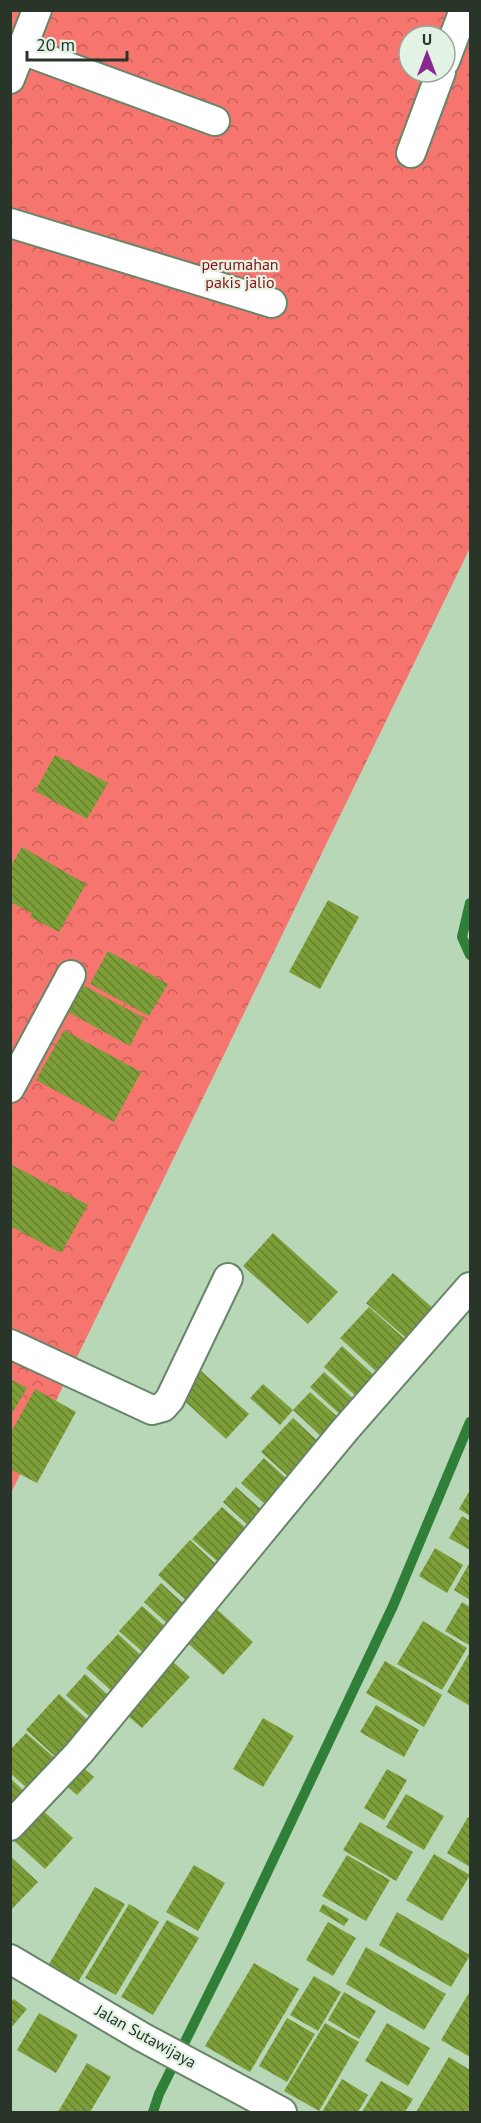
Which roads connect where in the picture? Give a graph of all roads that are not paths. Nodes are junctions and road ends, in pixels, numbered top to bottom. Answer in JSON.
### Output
{"nodes":[{"id":1,"x":37,"y":10,"type":"edge"},
{"id":2,"x":464,"y":10,"type":"edge"},
{"id":3,"x":457,"y":29,"type":"edge"},
{"id":4,"x":22,"y":50,"type":"junction"},
{"id":5,"x":10,"y":79,"type":"edge"},
{"id":6,"x":437,"y":84,"type":"edge"},
{"id":7,"x":215,"y":121,"type":"dead end"},
{"id":8,"x":411,"y":153,"type":"dead end"},
{"id":9,"x":10,"y":223,"type":"edge"},
{"id":10,"x":272,"y":303,"type":"dead end"},
{"id":11,"x":71,"y":975,"type":"dead end"},
{"id":12,"x":10,"y":1088,"type":"edge"},
{"id":13,"x":228,"y":1278,"type":"dead end"},
{"id":14,"x":469,"y":1288,"type":"edge"},
{"id":15,"x":10,"y":1344,"type":"edge"},
{"id":16,"x":10,"y":1826,"type":"edge"},
{"id":17,"x":10,"y":1959,"type":"edge"},
{"id":18,"x":282,"y":2112,"type":"edge"}],
"edges":[{"from":1,"to":4,"type":"street"},
{"from":2,"to":3,"type":"street"},
{"from":4,"to":5,"type":"street"},
{"from":4,"to":7,"type":"street"},
{"from":6,"to":8,"type":"street"},
{"from":9,"to":10,"type":"street"},
{"from":11,"to":12,"type":"street"},
{"from":13,"to":15,"type":"street"},
{"from":14,"to":16,"type":"street"},
{"from":17,"to":18,"type":"street","name":"Jalan Sutawijaya"}]}
